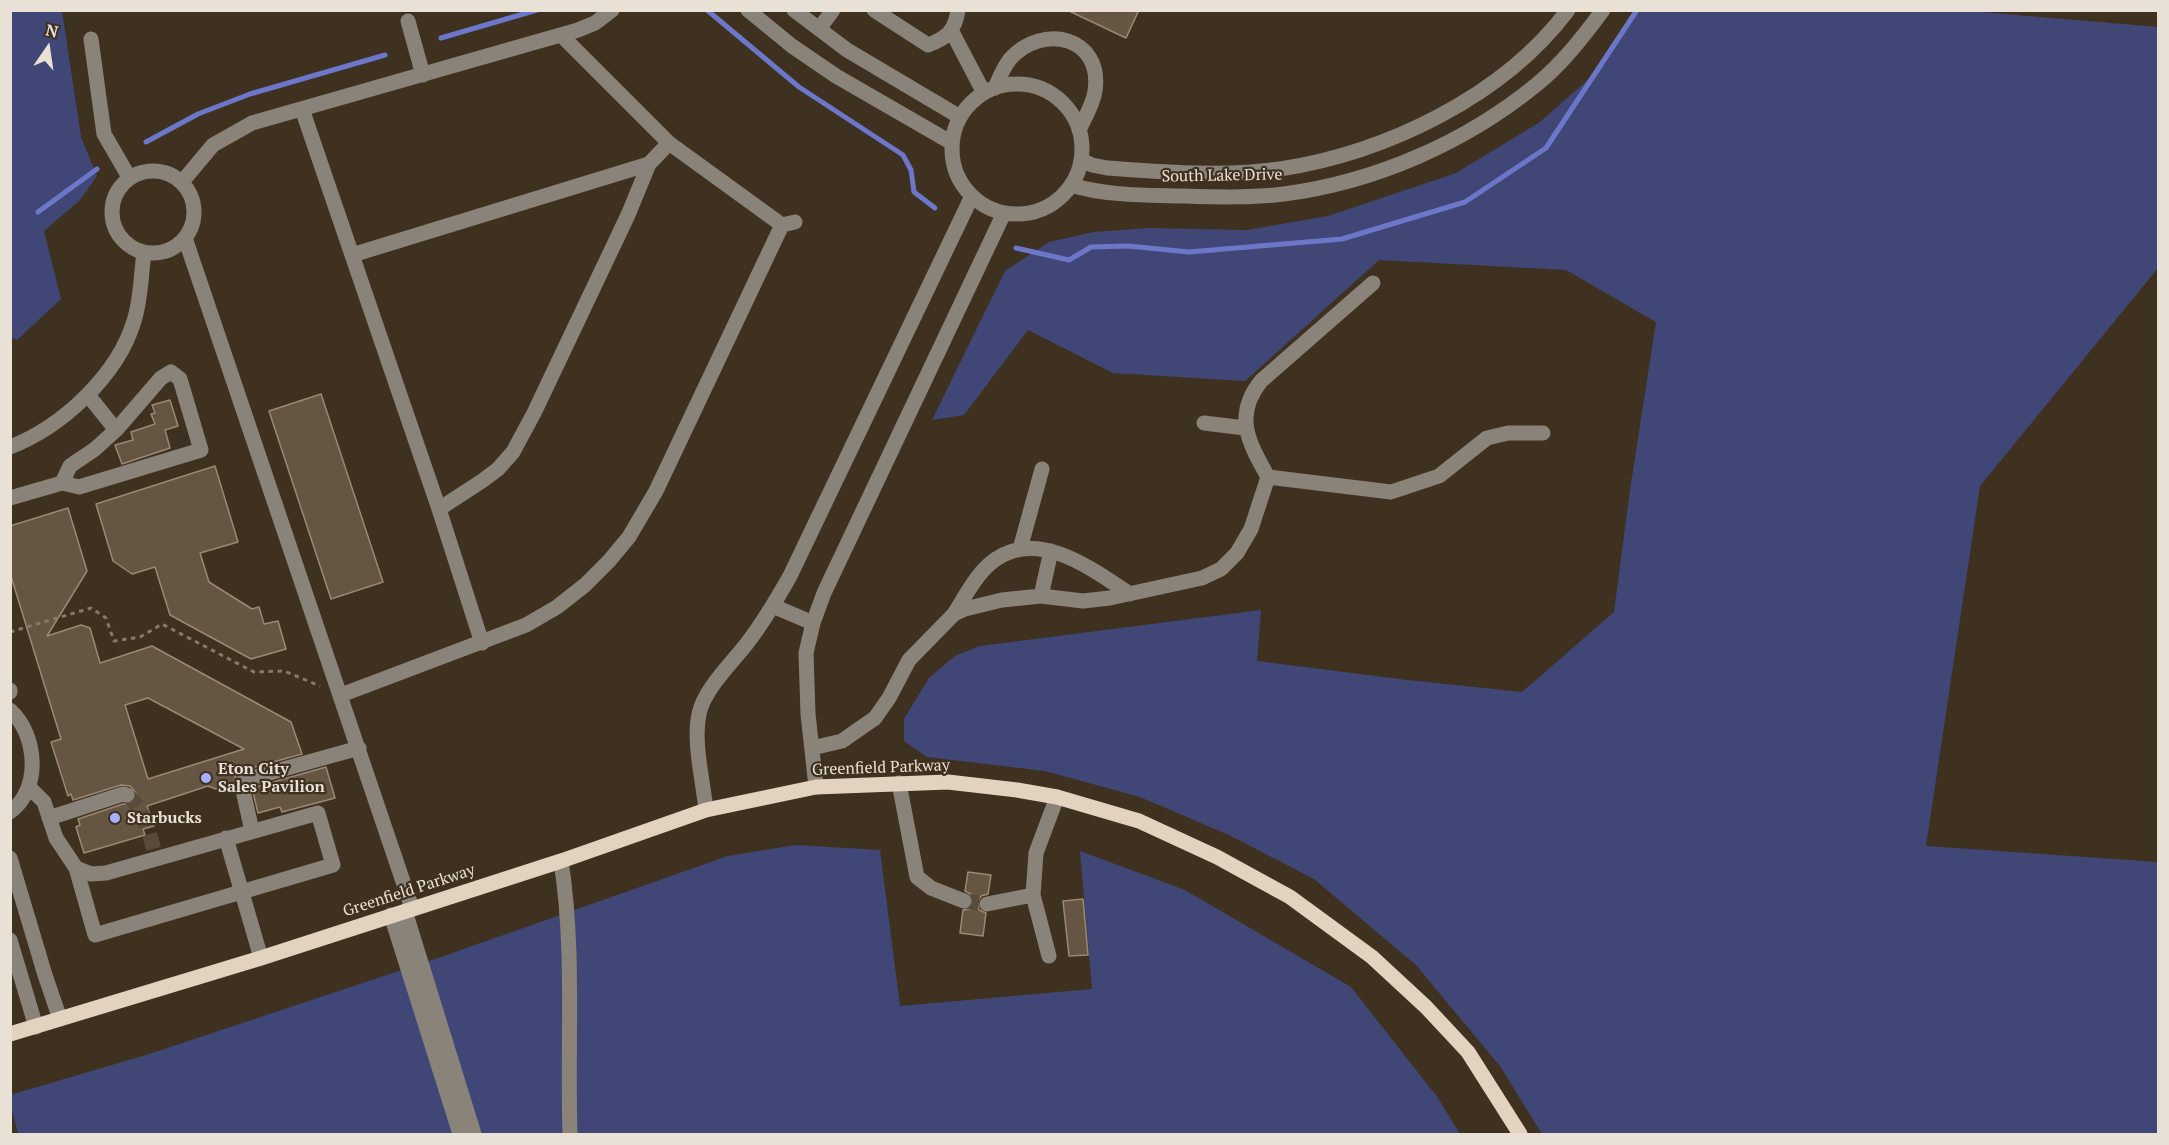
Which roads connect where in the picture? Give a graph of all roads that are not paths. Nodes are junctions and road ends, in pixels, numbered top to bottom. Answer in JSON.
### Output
{"nodes":[{"id":1,"x":612,"y":10,"type":"edge"},
{"id":2,"x":748,"y":10,"type":"edge"},
{"id":3,"x":794,"y":10,"type":"edge"},
{"id":4,"x":833,"y":10,"type":"edge"},
{"id":5,"x":874,"y":10,"type":"edge"},
{"id":6,"x":958,"y":10,"type":"edge"},
{"id":7,"x":1568,"y":10,"type":"edge"},
{"id":8,"x":1603,"y":10,"type":"edge"},
{"id":9,"x":408,"y":21,"type":"dead end"},
{"id":10,"x":819,"y":29,"type":"junction"},
{"id":11,"x":951,"y":30,"type":"junction"},
{"id":12,"x":561,"y":35,"type":"junction"},
{"id":13,"x":91,"y":39,"type":"dead end"},
{"id":14,"x":423,"y":75,"type":"junction"},
{"id":15,"x":990,"y":90,"type":"junction"},
{"id":16,"x":302,"y":109,"type":"junction"},
{"id":17,"x":960,"y":117,"type":"junction"},
{"id":18,"x":1079,"y":130,"type":"junction"},
{"id":19,"x":669,"y":143,"type":"junction"},
{"id":20,"x":952,"y":143,"type":"junction"},
{"id":21,"x":1081,"y":160,"type":"junction"},
{"id":22,"x":649,"y":164,"type":"junction"},
{"id":23,"x":129,"y":177,"type":"junction"},
{"id":24,"x":182,"y":182,"type":"junction"},
{"id":25,"x":1071,"y":185,"type":"junction"},
{"id":26,"x":972,"y":196,"type":"junction"},
{"id":27,"x":1004,"y":213,"type":"junction"},
{"id":28,"x":185,"y":238,"type":"junction"},
{"id":29,"x":144,"y":252,"type":"junction"},
{"id":30,"x":352,"y":255,"type":"junction"},
{"id":31,"x":1373,"y":283,"type":"dead end"},
{"id":32,"x":88,"y":395,"type":"junction"},
{"id":33,"x":1204,"y":423,"type":"dead end"},
{"id":34,"x":1245,"y":428,"type":"junction"},
{"id":35,"x":116,"y":430,"type":"junction"},
{"id":36,"x":1543,"y":433,"type":"dead end"},
{"id":37,"x":10,"y":447,"type":"edge"},
{"id":38,"x":1042,"y":469,"type":"dead end"},
{"id":39,"x":1268,"y":477,"type":"junction"},
{"id":40,"x":62,"y":483,"type":"junction"},
{"id":41,"x":10,"y":498,"type":"edge"},
{"id":42,"x":439,"y":509,"type":"junction"},
{"id":43,"x":1020,"y":549,"type":"junction"},
{"id":44,"x":1051,"y":551,"type":"junction"},
{"id":45,"x":1130,"y":594,"type":"junction"},
{"id":46,"x":1041,"y":596,"type":"junction"},
{"id":47,"x":773,"y":606,"type":"junction"},
{"id":48,"x":954,"y":614,"type":"junction"},
{"id":49,"x":813,"y":623,"type":"junction"},
{"id":50,"x":482,"y":643,"type":"junction"},
{"id":51,"x":341,"y":695,"type":"junction"},
{"id":52,"x":10,"y":710,"type":"edge"},
{"id":53,"x":359,"y":748,"type":"junction"},
{"id":54,"x":812,"y":748,"type":"junction"},
{"id":55,"x":899,"y":783,"type":"junction"},
{"id":56,"x":816,"y":787,"type":"junction"},
{"id":57,"x":30,"y":788,"type":"junction"},
{"id":58,"x":127,"y":795,"type":"dead end"},
{"id":59,"x":1057,"y":797,"type":"junction"},
{"id":60,"x":706,"y":810,"type":"junction"},
{"id":61,"x":10,"y":812,"type":"edge"},
{"id":62,"x":50,"y":818,"type":"junction"},
{"id":63,"x":252,"y":831,"type":"junction"},
{"id":64,"x":226,"y":838,"type":"junction"},
{"id":65,"x":10,"y":858,"type":"edge"},
{"id":66,"x":561,"y":861,"type":"junction"},
{"id":67,"x":76,"y":868,"type":"junction"},
{"id":68,"x":242,"y":893,"type":"junction"},
{"id":69,"x":1033,"y":895,"type":"junction"},
{"id":70,"x":964,"y":902,"type":"tunnel mouth"},
{"id":71,"x":987,"y":904,"type":"tunnel mouth"},
{"id":72,"x":403,"y":911,"type":"junction"},
{"id":73,"x":10,"y":940,"type":"edge"},
{"id":74,"x":1049,"y":956,"type":"dead end"},
{"id":75,"x":261,"y":958,"type":"junction"},
{"id":76,"x":60,"y":1019,"type":"junction"},
{"id":77,"x":36,"y":1027,"type":"junction"},
{"id":78,"x":10,"y":1034,"type":"edge"},
{"id":79,"x":460,"y":1134,"type":"edge"},
{"id":80,"x":474,"y":1134,"type":"edge"},
{"id":81,"x":570,"y":1134,"type":"edge"},
{"id":82,"x":1520,"y":1134,"type":"edge"}],
"edges":[{"from":1,"to":12,"type":"street"},
{"from":2,"to":20,"type":"street"},
{"from":3,"to":10,"type":"street"},
{"from":4,"to":10,"type":"street"},
{"from":5,"to":11,"type":"street"},
{"from":6,"to":11,"type":"street"},
{"from":7,"to":21,"type":"street","name":"South Lake Drive"},
{"from":8,"to":25,"type":"street","name":"South Lake Drive"},
{"from":9,"to":14,"type":"street"},
{"from":10,"to":17,"type":"street"},
{"from":11,"to":15,"type":"street"},
{"from":12,"to":14,"type":"street"},
{"from":12,"to":19,"type":"street"},
{"from":13,"to":23,"type":"street"},
{"from":14,"to":16,"type":"street"},
{"from":15,"to":17,"type":"street"},
{"from":15,"to":18,"type":"street"},
{"from":15,"to":18,"type":"street"},
{"from":16,"to":24,"type":"street"},
{"from":16,"to":30,"type":"street"},
{"from":17,"to":20,"type":"street"},
{"from":18,"to":21,"type":"street"},
{"from":19,"to":22,"type":"street"},
{"from":19,"to":50,"type":"street"},
{"from":20,"to":26,"type":"street"},
{"from":21,"to":25,"type":"street"},
{"from":22,"to":30,"type":"street"},
{"from":22,"to":42,"type":"street"},
{"from":23,"to":24,"type":"street"},
{"from":23,"to":29,"type":"street"},
{"from":24,"to":28,"type":"street"},
{"from":25,"to":27,"type":"street"},
{"from":26,"to":27,"type":"street"},
{"from":26,"to":47,"type":"street"},
{"from":27,"to":49,"type":"street"},
{"from":28,"to":29,"type":"street"},
{"from":28,"to":51,"type":"street"},
{"from":29,"to":32,"type":"street"},
{"from":30,"to":42,"type":"street"},
{"from":31,"to":34,"type":"street"},
{"from":32,"to":35,"type":"street"},
{"from":32,"to":37,"type":"street"},
{"from":33,"to":34,"type":"street"},
{"from":34,"to":39,"type":"street"},
{"from":35,"to":40,"type":"street"},
{"from":35,"to":40,"type":"street"},
{"from":36,"to":39,"type":"street"},
{"from":38,"to":43,"type":"street"},
{"from":39,"to":45,"type":"street"},
{"from":40,"to":41,"type":"street"},
{"from":42,"to":50,"type":"street"},
{"from":43,"to":44,"type":"street"},
{"from":43,"to":48,"type":"street"},
{"from":44,"to":45,"type":"street"},
{"from":44,"to":46,"type":"street"},
{"from":45,"to":46,"type":"street"},
{"from":46,"to":48,"type":"street"},
{"from":47,"to":49,"type":"street"},
{"from":47,"to":60,"type":"street"},
{"from":48,"to":54,"type":"street"},
{"from":49,"to":54,"type":"street"},
{"from":50,"to":51,"type":"street"},
{"from":51,"to":53,"type":"street"},
{"from":52,"to":57,"type":"street"},
{"from":53,"to":63,"type":"street"},
{"from":53,"to":72,"type":"street"},
{"from":54,"to":56,"type":"street"},
{"from":55,"to":56,"type":"main road","name":"Greenfield Parkway"},
{"from":55,"to":59,"type":"main road","name":"Greenfield Parkway"},
{"from":55,"to":70,"type":"street"},
{"from":56,"to":60,"type":"main road","name":"Greenfield Parkway"},
{"from":57,"to":61,"type":"street"},
{"from":57,"to":62,"type":"street"},
{"from":58,"to":62,"type":"street"},
{"from":59,"to":69,"type":"street"},
{"from":59,"to":82,"type":"main road","name":"Greenfield Parkway"},
{"from":60,"to":66,"type":"main road","name":"Greenfield Parkway"},
{"from":62,"to":67,"type":"street"},
{"from":63,"to":64,"type":"street"},
{"from":63,"to":68,"type":"street"},
{"from":64,"to":67,"type":"street"},
{"from":64,"to":68,"type":"street"},
{"from":65,"to":76,"type":"street"},
{"from":66,"to":72,"type":"main road","name":"Greenfield Parkway"},
{"from":66,"to":81,"type":"street"},
{"from":67,"to":68,"type":"street"},
{"from":68,"to":75,"type":"street"},
{"from":69,"to":71,"type":"street"},
{"from":69,"to":74,"type":"street"},
{"from":72,"to":75,"type":"main road","name":"Greenfield Parkway"},
{"from":72,"to":79,"type":"street"},
{"from":72,"to":80,"type":"street"},
{"from":73,"to":77,"type":"street"},
{"from":75,"to":76,"type":"main road","name":"Greenfield Parkway"},
{"from":76,"to":77,"type":"main road","name":"Greenfield Parkway"},
{"from":77,"to":78,"type":"main road","name":"Greenfield Parkway"}]}
